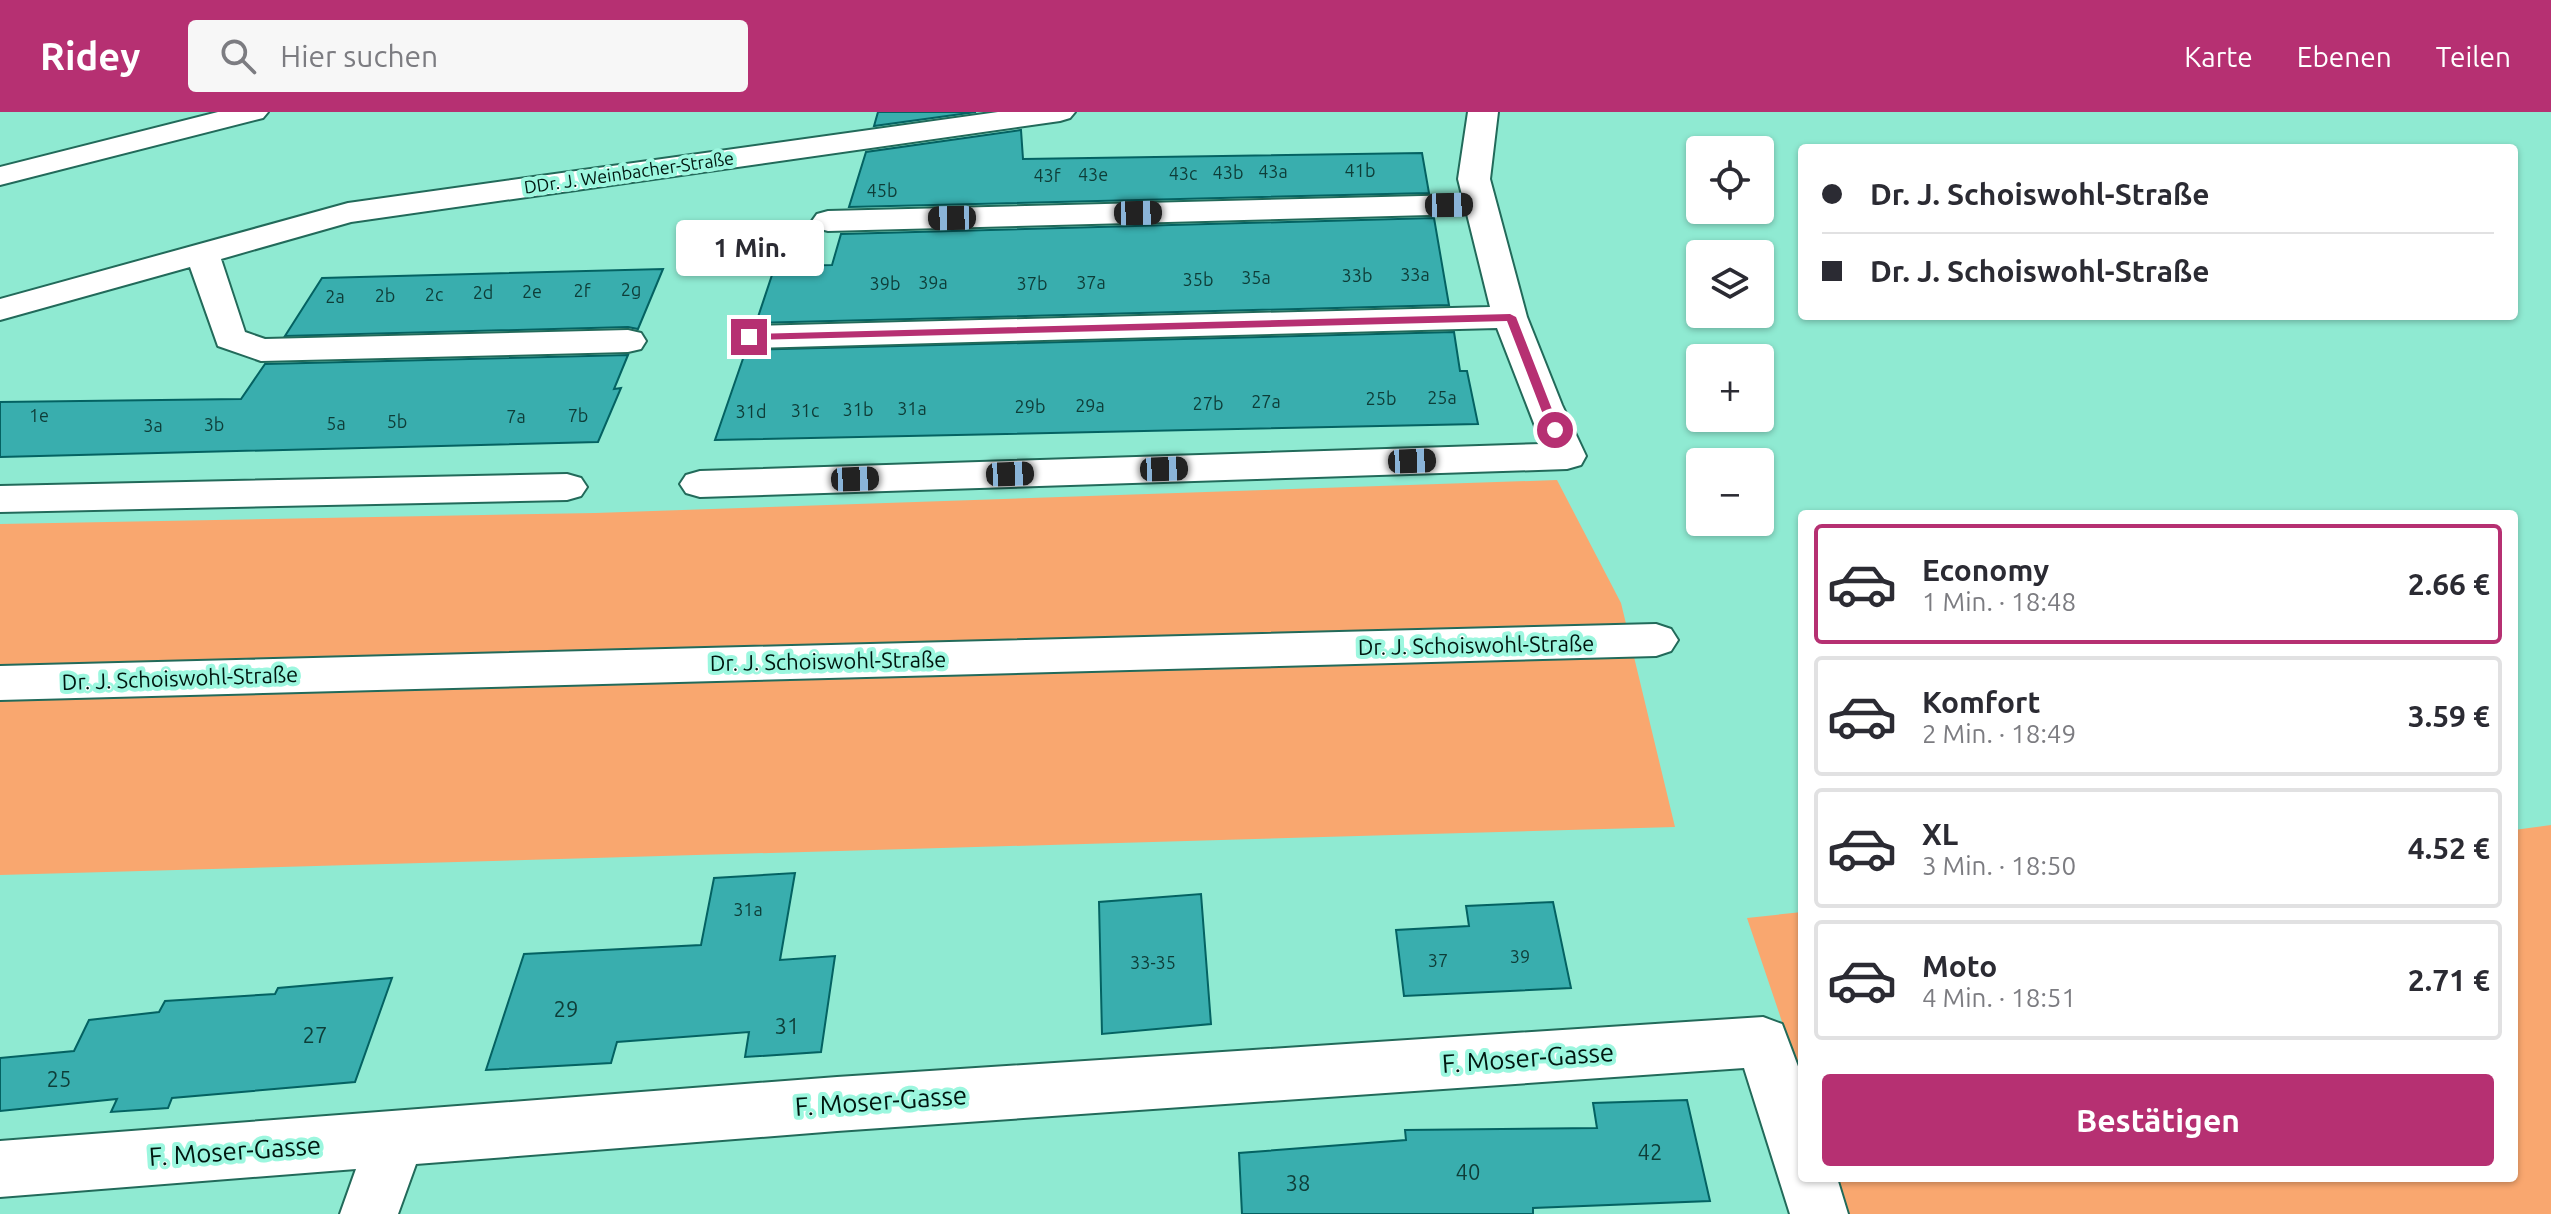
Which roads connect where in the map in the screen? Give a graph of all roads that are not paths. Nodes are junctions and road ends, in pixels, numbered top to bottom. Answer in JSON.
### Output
{"nodes":[{"id":1,"x":253,"y":112,"type":"edge"},
{"id":2,"x":1060,"y":112,"type":"edge"},
{"id":3,"x":1483,"y":112,"type":"edge"},
{"id":4,"x":0,"y":176,"type":"edge"},
{"id":5,"x":1480,"y":204,"type":"junction"},
{"id":6,"x":828,"y":221,"type":"dead end"},
{"id":7,"x":202,"y":252,"type":"junction"},
{"id":8,"x":0,"y":310,"type":"edge"},
{"id":9,"x":1510,"y":317,"type":"junction"},
{"id":10,"x":749,"y":337,"type":"dead end"},
{"id":11,"x":628,"y":341,"type":"dead end"},
{"id":12,"x":700,"y":484,"type":"dead end"},
{"id":13,"x":567,"y":487,"type":"dead end"},
{"id":14,"x":0,"y":499,"type":"edge"},
{"id":15,"x":1656,"y":640,"type":"dead end"},
{"id":16,"x":0,"y":683,"type":"edge"},
{"id":17,"x":396,"y":1139,"type":"junction"},
{"id":18,"x":1798,"y":1149,"type":"edge"},
{"id":19,"x":0,"y":1169,"type":"edge"},
{"id":20,"x":1809,"y":1182,"type":"edge"},
{"id":21,"x":369,"y":1214,"type":"edge"},
{"id":22,"x":1819,"y":1214,"type":"edge"}],
"edges":[{"from":1,"to":4,"type":"street"},
{"from":2,"to":7,"type":"street","name":"DDr. J. Weinbacher-Straße"},
{"from":3,"to":5,"type":"street"},
{"from":5,"to":6,"type":"street"},
{"from":5,"to":9,"type":"street"},
{"from":7,"to":8,"type":"street","name":"DDr. J. Weinbacher-Straße"},
{"from":7,"to":11,"type":"street"},
{"from":9,"to":10,"type":"street"},
{"from":9,"to":12,"type":"street"},
{"from":13,"to":14,"type":"street"},
{"from":15,"to":16,"type":"street","name":"Dr. J. Schoiswohl-Straße"},
{"from":17,"to":18,"type":"street","name":"F. Moser-Gasse"},
{"from":17,"to":19,"type":"street","name":"F. Moser-Gasse"},
{"from":17,"to":21,"type":"street"},
{"from":20,"to":22,"type":"street"}]}
